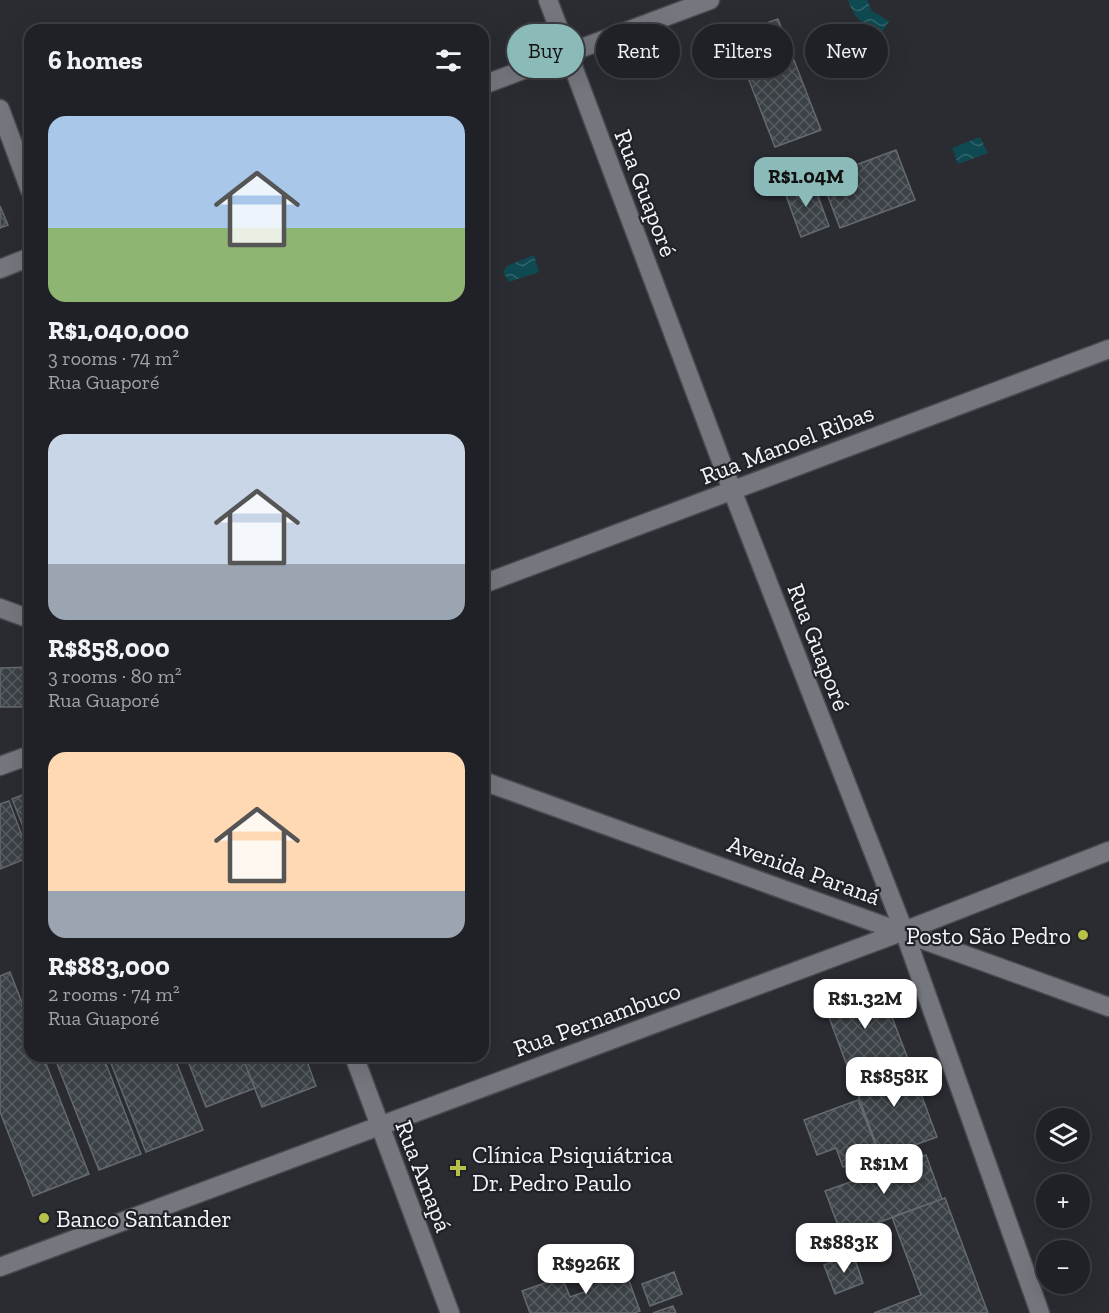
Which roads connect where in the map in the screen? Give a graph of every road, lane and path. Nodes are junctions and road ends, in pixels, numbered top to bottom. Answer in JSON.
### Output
{"nodes":[{"id":1,"x":548,"y":0,"type":"edge"},
{"id":2,"x":710,"y":0,"type":"edge"},
{"id":3,"x":557,"y":24,"type":"edge"},
{"id":4,"x":584,"y":47,"type":"edge"},
{"id":5,"x":507,"y":76,"type":"edge"},
{"id":6,"x":577,"y":78,"type":"edge"},
{"id":7,"x":489,"y":83,"type":"edge"},
{"id":8,"x":0,"y":110,"type":"edge"},
{"id":9,"x":24,"y":174,"type":"edge"},
{"id":10,"x":24,"y":259,"type":"edge"},
{"id":11,"x":0,"y":269,"type":"edge"},
{"id":12,"x":1109,"y":349,"type":"edge"},
{"id":13,"x":732,"y":490,"type":"junction"},
{"id":14,"x":489,"y":582,"type":"edge"},
{"id":15,"x":0,"y":608,"type":"edge"},
{"id":16,"x":24,"y":617,"type":"edge"},
{"id":17,"x":24,"y":757,"type":"edge"},
{"id":18,"x":0,"y":766,"type":"edge"},
{"id":19,"x":489,"y":783,"type":"edge"},
{"id":20,"x":1109,"y":851,"type":"edge"},
{"id":21,"x":904,"y":931,"type":"junction"},
{"id":22,"x":1109,"y":1007,"type":"edge"},
{"id":23,"x":356,"y":1062,"type":"edge"},
{"id":24,"x":379,"y":1125,"type":"junction"},
{"id":25,"x":0,"y":1267,"type":"edge"},
{"id":26,"x":450,"y":1313,"type":"edge"},
{"id":27,"x":1040,"y":1313,"type":"edge"}],
"edges":[{"from":1,"to":3,"type":"street","name":"Rua Guaporé"},
{"from":2,"to":4,"type":"street"},
{"from":5,"to":7,"type":"street"},
{"from":6,"to":13,"type":"street","name":"Rua Guaporé"},
{"from":8,"to":9,"type":"street"},
{"from":10,"to":11,"type":"street"},
{"from":12,"to":13,"type":"street","name":"Rua Manoel Ribas"},
{"from":13,"to":14,"type":"street","name":"Rua Manoel Ribas"},
{"from":13,"to":21,"type":"street","name":"Rua Guaporé"},
{"from":15,"to":16,"type":"street"},
{"from":17,"to":18,"type":"street"},
{"from":19,"to":21,"type":"street","name":"Avenida Paraná"},
{"from":20,"to":21,"type":"street","name":"Rua Pernambuco"},
{"from":21,"to":22,"type":"street","name":"Avenida Paraná"},
{"from":21,"to":24,"type":"street","name":"Rua Pernambuco"},
{"from":21,"to":27,"type":"street","name":"Rua Guaporé"},
{"from":23,"to":24,"type":"street","name":"Rua Amapá"},
{"from":24,"to":25,"type":"street","name":"Rua Pernambuco"},
{"from":24,"to":26,"type":"street","name":"Rua Amapá"}]}
